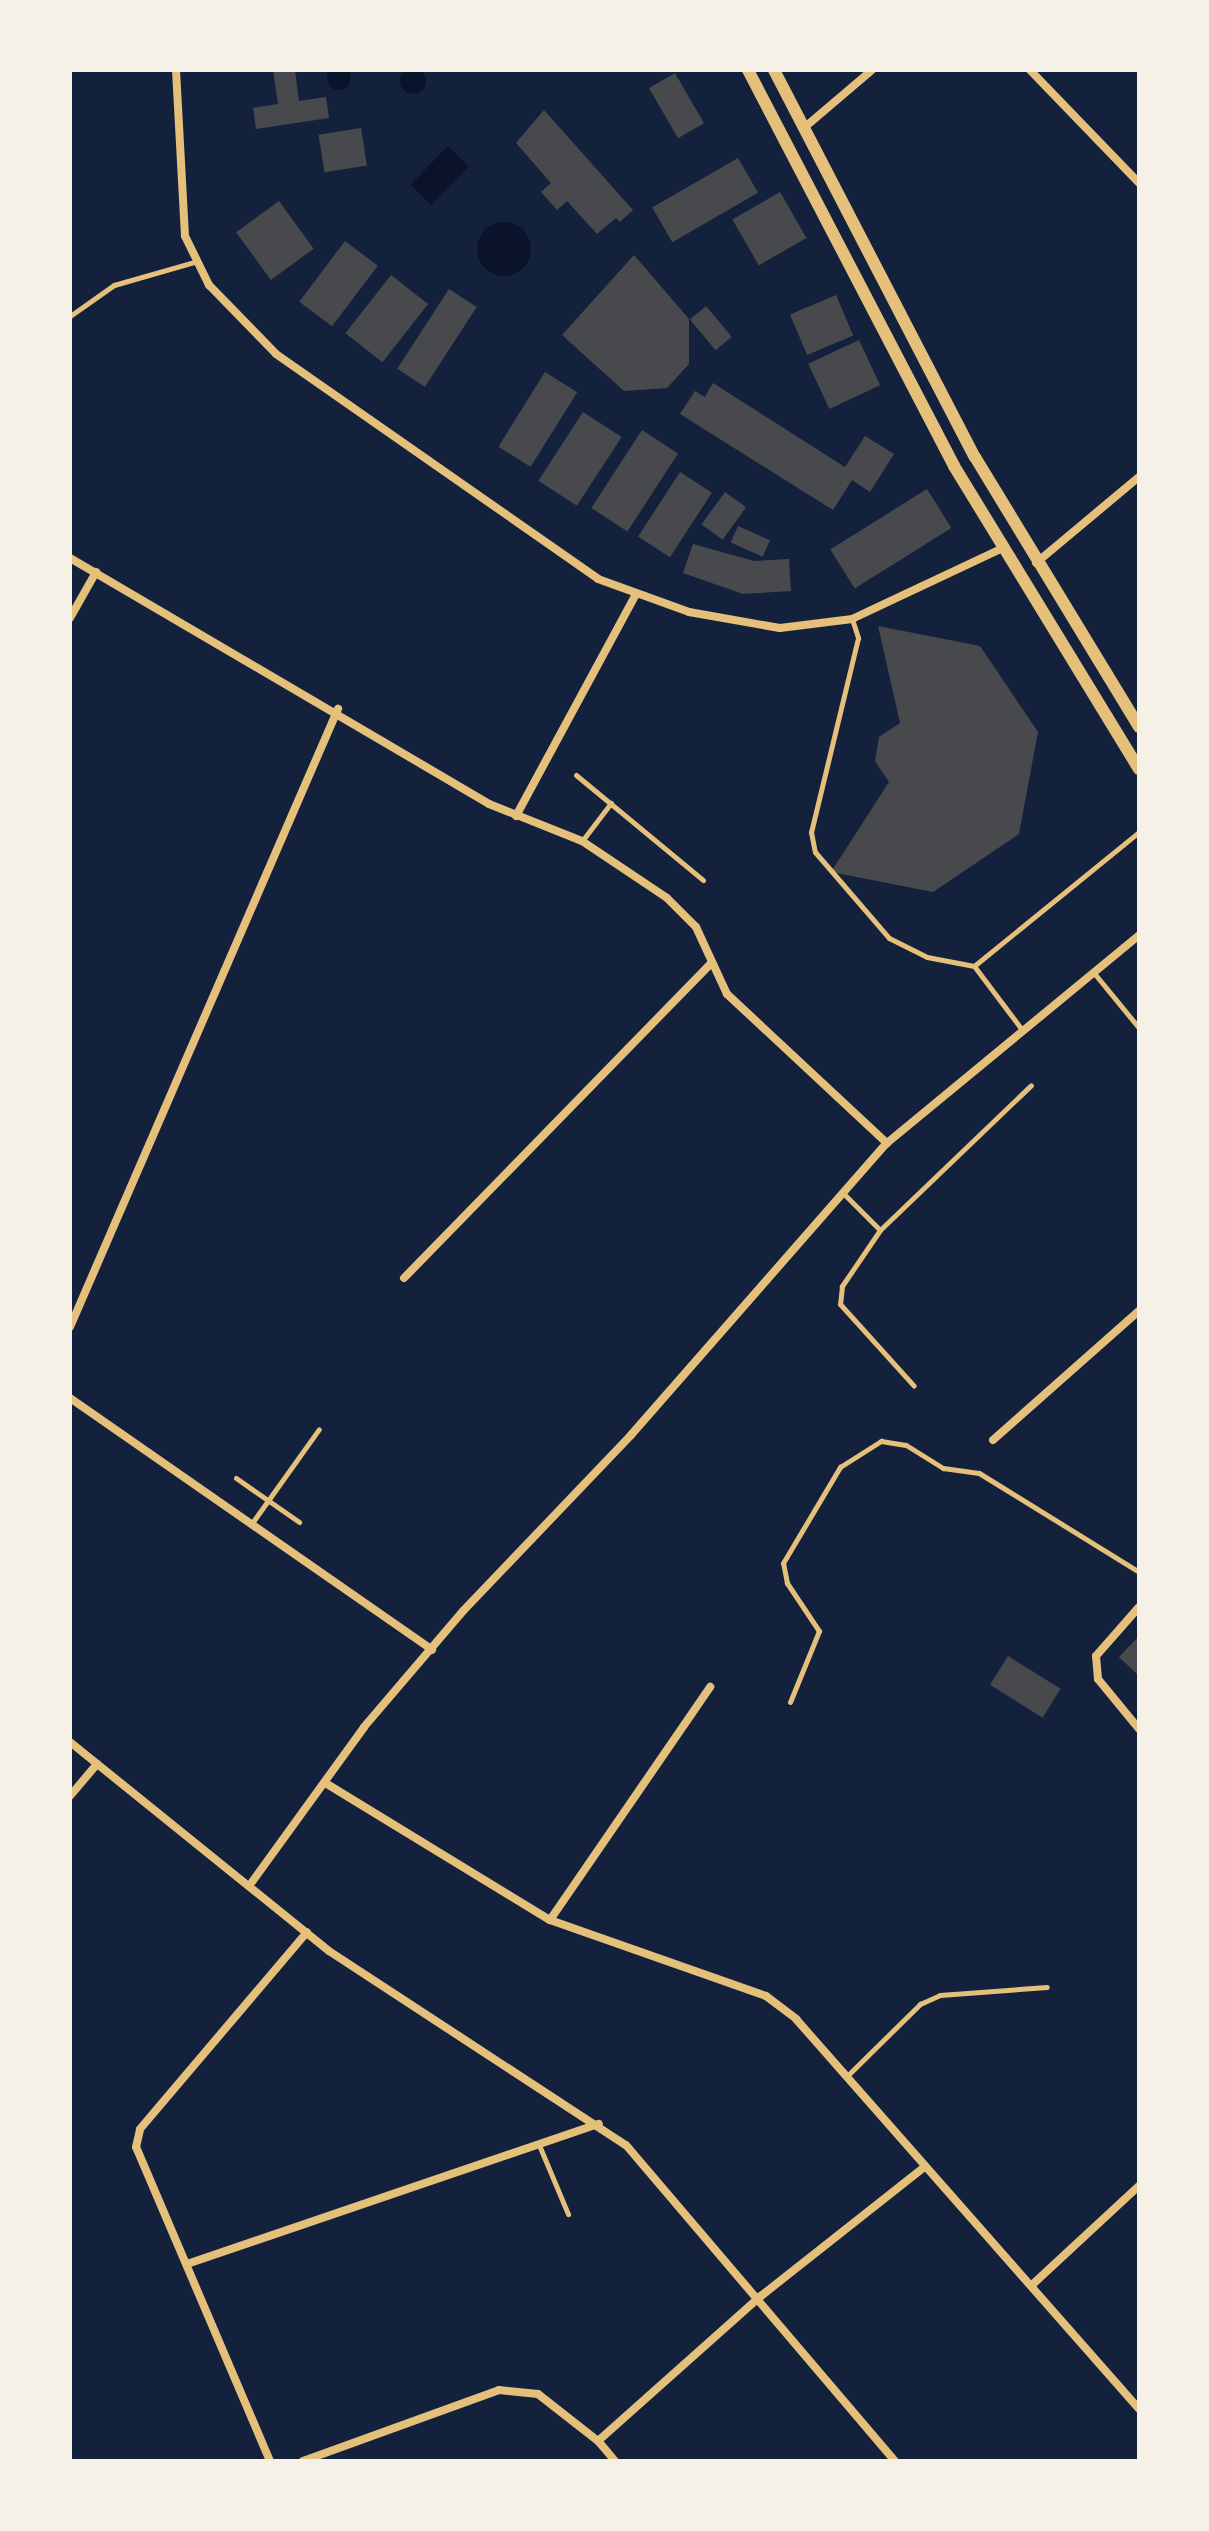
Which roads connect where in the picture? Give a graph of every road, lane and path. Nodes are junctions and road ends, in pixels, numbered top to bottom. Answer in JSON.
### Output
{"nodes":[{"id":1,"x":176,"y":70,"type":"edge"},
{"id":2,"x":748,"y":70,"type":"edge"},
{"id":3,"x":774,"y":70,"type":"edge"},
{"id":4,"x":872,"y":70,"type":"edge"},
{"id":5,"x":1030,"y":70,"type":"edge"},
{"id":6,"x":805,"y":127,"type":"junction"},
{"id":7,"x":1139,"y":183,"type":"edge"},
{"id":8,"x":194,"y":262,"type":"junction"},
{"id":9,"x":70,"y":316,"type":"edge"},
{"id":10,"x":1139,"y":477,"type":"edge"},
{"id":11,"x":1001,"y":549,"type":"junction"},
{"id":12,"x":70,"y":558,"type":"edge"},
{"id":13,"x":1035,"y":564,"type":"junction"},
{"id":14,"x":96,"y":572,"type":"junction"},
{"id":15,"x":635,"y":596,"type":"junction"},
{"id":16,"x":70,"y":618,"type":"edge"},
{"id":17,"x":852,"y":619,"type":"junction"},
{"id":18,"x":338,"y":709,"type":"junction"},
{"id":19,"x":1139,"y":727,"type":"edge"},
{"id":20,"x":1139,"y":769,"type":"edge"},
{"id":21,"x":576,"y":775,"type":"dead end"},
{"id":22,"x":611,"y":803,"type":"junction"},
{"id":23,"x":516,"y":816,"type":"junction"},
{"id":24,"x":1139,"y":832,"type":"edge"},
{"id":25,"x":582,"y":841,"type":"junction"},
{"id":26,"x":703,"y":880,"type":"dead end"},
{"id":27,"x":1139,"y":935,"type":"edge"},
{"id":28,"x":711,"y":963,"type":"junction"},
{"id":29,"x":974,"y":966,"type":"junction"},
{"id":30,"x":1094,"y":973,"type":"junction"},
{"id":31,"x":1139,"y":1028,"type":"edge"},
{"id":32,"x":1024,"y":1032,"type":"junction"},
{"id":33,"x":1031,"y":1085,"type":"dead end"},
{"id":34,"x":887,"y":1143,"type":"junction"},
{"id":35,"x":842,"y":1192,"type":"junction"},
{"id":36,"x":880,"y":1230,"type":"junction"},
{"id":37,"x":404,"y":1278,"type":"dead end"},
{"id":38,"x":1139,"y":1311,"type":"edge"},
{"id":39,"x":70,"y":1327,"type":"edge"},
{"id":40,"x":914,"y":1386,"type":"dead end"},
{"id":41,"x":70,"y":1398,"type":"edge"},
{"id":42,"x":319,"y":1429,"type":"dead end"},
{"id":43,"x":993,"y":1440,"type":"dead end"},
{"id":44,"x":236,"y":1478,"type":"dead end"},
{"id":45,"x":267,"y":1502,"type":"junction"},
{"id":46,"x":299,"y":1522,"type":"dead end"},
{"id":47,"x":251,"y":1524,"type":"junction"},
{"id":48,"x":1139,"y":1572,"type":"edge"},
{"id":49,"x":1139,"y":1607,"type":"edge"},
{"id":50,"x":432,"y":1650,"type":"junction"},
{"id":51,"x":710,"y":1687,"type":"dead end"},
{"id":52,"x":790,"y":1702,"type":"dead end"},
{"id":53,"x":1139,"y":1729,"type":"edge"},
{"id":54,"x":70,"y":1742,"type":"edge"},
{"id":55,"x":97,"y":1764,"type":"junction"},
{"id":56,"x":327,"y":1784,"type":"junction"},
{"id":57,"x":70,"y":1796,"type":"edge"},
{"id":58,"x":252,"y":1882,"type":"junction"},
{"id":59,"x":550,"y":1920,"type":"junction"},
{"id":60,"x":307,"y":1932,"type":"junction"},
{"id":61,"x":1047,"y":1987,"type":"dead end"},
{"id":62,"x":847,"y":2076,"type":"junction"},
{"id":63,"x":599,"y":2124,"type":"junction"},
{"id":64,"x":539,"y":2145,"type":"junction"},
{"id":65,"x":923,"y":2168,"type":"junction"},
{"id":66,"x":1139,"y":2186,"type":"edge"},
{"id":67,"x":568,"y":2214,"type":"dead end"},
{"id":68,"x":187,"y":2264,"type":"junction"},
{"id":69,"x":1033,"y":2284,"type":"junction"},
{"id":70,"x":761,"y":2296,"type":"junction"},
{"id":71,"x":1139,"y":2409,"type":"edge"},
{"id":72,"x":598,"y":2441,"type":"junction"},
{"id":73,"x":270,"y":2461,"type":"edge"},
{"id":74,"x":303,"y":2461,"type":"edge"},
{"id":75,"x":615,"y":2461,"type":"edge"},
{"id":76,"x":895,"y":2461,"type":"edge"}],
"edges":[{"from":1,"to":8,"type":"street"},
{"from":2,"to":11,"type":"street"},
{"from":3,"to":6,"type":"street"},
{"from":4,"to":6,"type":"street"},
{"from":5,"to":7,"type":"street"},
{"from":6,"to":13,"type":"street"},
{"from":8,"to":9,"type":"lane"},
{"from":8,"to":15,"type":"street"},
{"from":10,"to":13,"type":"street"},
{"from":11,"to":17,"type":"street"},
{"from":11,"to":20,"type":"street"},
{"from":12,"to":14,"type":"street"},
{"from":13,"to":19,"type":"street"},
{"from":14,"to":16,"type":"street"},
{"from":14,"to":18,"type":"street"},
{"from":15,"to":17,"type":"street"},
{"from":15,"to":23,"type":"street"},
{"from":17,"to":29,"type":"lane"},
{"from":18,"to":23,"type":"street"},
{"from":18,"to":39,"type":"street"},
{"from":21,"to":22,"type":"lane"},
{"from":22,"to":25,"type":"lane"},
{"from":22,"to":26,"type":"lane"},
{"from":23,"to":25,"type":"street"},
{"from":24,"to":29,"type":"lane"},
{"from":25,"to":28,"type":"street"},
{"from":27,"to":30,"type":"street"},
{"from":28,"to":34,"type":"street"},
{"from":28,"to":37,"type":"street"},
{"from":29,"to":32,"type":"lane"},
{"from":30,"to":31,"type":"lane"},
{"from":30,"to":32,"type":"street"},
{"from":32,"to":34,"type":"street"},
{"from":33,"to":36,"type":"lane"},
{"from":34,"to":35,"type":"street"},
{"from":35,"to":36,"type":"lane"},
{"from":35,"to":50,"type":"street"},
{"from":36,"to":40,"type":"lane"},
{"from":38,"to":43,"type":"street"},
{"from":41,"to":47,"type":"street"},
{"from":42,"to":45,"type":"lane"},
{"from":44,"to":45,"type":"lane"},
{"from":45,"to":46,"type":"lane"},
{"from":45,"to":47,"type":"lane"},
{"from":47,"to":50,"type":"street"},
{"from":48,"to":52,"type":"lane"},
{"from":49,"to":53,"type":"street"},
{"from":50,"to":56,"type":"street"},
{"from":51,"to":59,"type":"street"},
{"from":54,"to":55,"type":"street"},
{"from":55,"to":57,"type":"street"},
{"from":55,"to":58,"type":"street"},
{"from":56,"to":58,"type":"street"},
{"from":56,"to":59,"type":"street"},
{"from":58,"to":60,"type":"street"},
{"from":59,"to":62,"type":"street"},
{"from":60,"to":63,"type":"street"},
{"from":60,"to":68,"type":"street"},
{"from":61,"to":62,"type":"lane"},
{"from":62,"to":65,"type":"street"},
{"from":63,"to":64,"type":"street"},
{"from":63,"to":70,"type":"street"},
{"from":64,"to":67,"type":"lane"},
{"from":64,"to":68,"type":"street"},
{"from":65,"to":69,"type":"street"},
{"from":65,"to":70,"type":"street"},
{"from":66,"to":69,"type":"street"},
{"from":68,"to":73,"type":"street"},
{"from":69,"to":71,"type":"street"},
{"from":70,"to":72,"type":"street"},
{"from":70,"to":76,"type":"street"},
{"from":72,"to":74,"type":"street"},
{"from":72,"to":75,"type":"street"}]}
